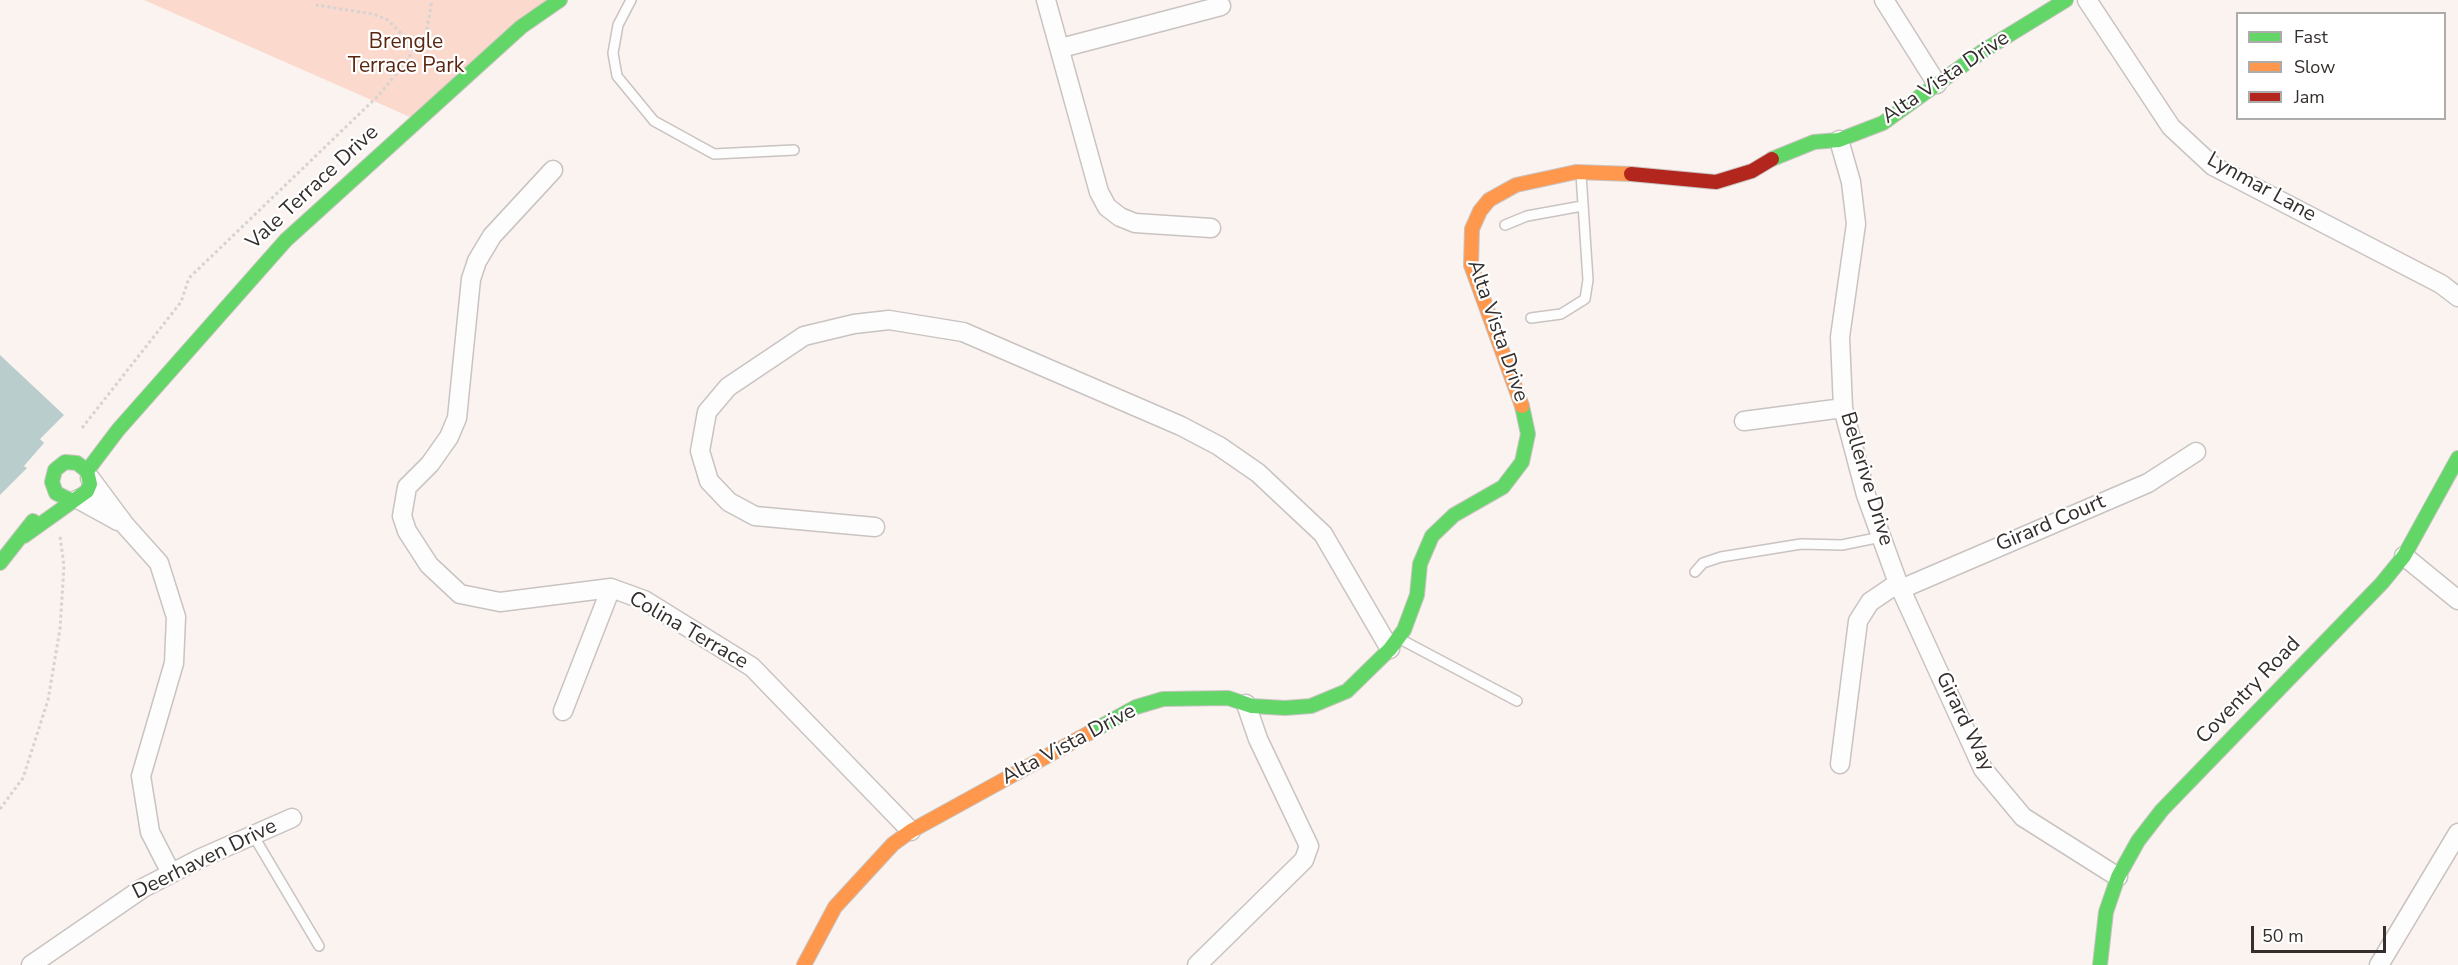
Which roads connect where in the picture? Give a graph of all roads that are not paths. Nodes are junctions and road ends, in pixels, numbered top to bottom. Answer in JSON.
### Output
{"nodes":[{"id":1,"x":560,"y":0,"type":"edge"},
{"id":2,"x":631,"y":0,"type":"edge"},
{"id":3,"x":1046,"y":0,"type":"edge"},
{"id":4,"x":1884,"y":0,"type":"edge"},
{"id":5,"x":2066,"y":0,"type":"edge"},
{"id":6,"x":2087,"y":0,"type":"edge"},
{"id":7,"x":1221,"y":6,"type":"dead end"},
{"id":8,"x":1061,"y":48,"type":"junction"},
{"id":9,"x":1937,"y":84,"type":"junction"},
{"id":10,"x":1839,"y":140,"type":"junction"},
{"id":11,"x":794,"y":150,"type":"dead end"},
{"id":12,"x":554,"y":170,"type":"dead end"},
{"id":13,"x":1581,"y":172,"type":"junction"},
{"id":14,"x":1582,"y":206,"type":"junction"},
{"id":15,"x":1505,"y":225,"type":"dead end"},
{"id":16,"x":1210,"y":228,"type":"dead end"},
{"id":17,"x":2458,"y":297,"type":"edge"},
{"id":18,"x":1531,"y":318,"type":"dead end"},
{"id":19,"x":1843,"y":408,"type":"junction"},
{"id":20,"x":1744,"y":421,"type":"dead end"},
{"id":21,"x":2196,"y":452,"type":"dead end"},
{"id":22,"x":2458,"y":458,"type":"edge"},
{"id":23,"x":85,"y":471,"type":"junction"},
{"id":24,"x":53,"y":488,"type":"junction"},
{"id":25,"x":75,"y":500,"type":"junction"},
{"id":26,"x":125,"y":525,"type":"junction"},
{"id":27,"x":875,"y":527,"type":"dead end"},
{"id":28,"x":24,"y":536,"type":"junction"},
{"id":29,"x":1881,"y":537,"type":"junction"},
{"id":30,"x":2404,"y":556,"type":"junction"},
{"id":31,"x":0,"y":563,"type":"edge"},
{"id":32,"x":1695,"y":572,"type":"dead end"},
{"id":33,"x":1900,"y":586,"type":"junction"},
{"id":34,"x":611,"y":588,"type":"junction"},
{"id":35,"x":2458,"y":600,"type":"edge"},
{"id":36,"x":1394,"y":644,"type":"junction"},
{"id":37,"x":1517,"y":701,"type":"dead end"},
{"id":38,"x":1246,"y":704,"type":"junction"},
{"id":39,"x":563,"y":711,"type":"dead end"},
{"id":40,"x":1840,"y":764,"type":"dead end"},
{"id":41,"x":292,"y":818,"type":"dead end"},
{"id":42,"x":911,"y":831,"type":"junction"},
{"id":43,"x":2458,"y":833,"type":"edge"},
{"id":44,"x":253,"y":835,"type":"junction"},
{"id":45,"x":171,"y":873,"type":"junction"},
{"id":46,"x":2118,"y":877,"type":"junction"},
{"id":47,"x":319,"y":946,"type":"dead end"},
{"id":48,"x":31,"y":965,"type":"edge"},
{"id":49,"x":804,"y":965,"type":"edge"},
{"id":50,"x":1197,"y":965,"type":"edge"},
{"id":51,"x":2100,"y":965,"type":"edge"},
{"id":52,"x":2379,"y":965,"type":"edge"}],
"edges":[{"from":1,"to":23,"type":"street","name":"Vale Terrace Drive"},
{"from":2,"to":11,"type":"lane"},
{"from":3,"to":8,"type":"street"},
{"from":4,"to":9,"type":"street"},
{"from":5,"to":9,"type":"street","name":"Alta Vista Drive"},
{"from":6,"to":17,"type":"street","name":"Lynmar Lane"},
{"from":7,"to":8,"type":"street"},
{"from":8,"to":16,"type":"street"},
{"from":9,"to":10,"type":"street","name":"Alta Vista Drive"},
{"from":10,"to":13,"type":"street","name":"Alta Vista Drive"},
{"from":10,"to":19,"type":"street","name":"Bellerive Drive"},
{"from":12,"to":34,"type":"street","name":"Colina Terrace"},
{"from":13,"to":14,"type":"lane"},
{"from":13,"to":36,"type":"street","name":"Alta Vista Drive"},
{"from":14,"to":15,"type":"lane"},
{"from":14,"to":18,"type":"lane"},
{"from":19,"to":20,"type":"street"},
{"from":19,"to":29,"type":"street","name":"Bellerive Drive"},
{"from":21,"to":33,"type":"street","name":"Girard Court"},
{"from":22,"to":30,"type":"street","name":"Coventry Road"},
{"from":23,"to":24,"type":"street"},
{"from":23,"to":25,"type":"street"},
{"from":23,"to":26,"type":"street"},
{"from":24,"to":25,"type":"street"},
{"from":24,"to":28,"type":"street"},
{"from":25,"to":26,"type":"street"},
{"from":25,"to":28,"type":"street"},
{"from":26,"to":45,"type":"street"},
{"from":27,"to":36,"type":"street"},
{"from":28,"to":31,"type":"street"},
{"from":29,"to":32,"type":"lane"},
{"from":29,"to":33,"type":"street","name":"Bellerive Drive"},
{"from":30,"to":35,"type":"street"},
{"from":30,"to":46,"type":"street","name":"Coventry Road"},
{"from":33,"to":40,"type":"street"},
{"from":33,"to":46,"type":"street","name":"Girard Way"},
{"from":34,"to":39,"type":"street"},
{"from":34,"to":42,"type":"street","name":"Colina Terrace"},
{"from":36,"to":37,"type":"lane"},
{"from":36,"to":38,"type":"street","name":"Alta Vista Drive"},
{"from":38,"to":42,"type":"street","name":"Alta Vista Drive"},
{"from":38,"to":50,"type":"street"},
{"from":41,"to":44,"type":"street","name":"Deerhaven Drive"},
{"from":42,"to":49,"type":"street","name":"Alta Vista Drive"},
{"from":43,"to":52,"type":"street"},
{"from":44,"to":45,"type":"street","name":"Deerhaven Drive"},
{"from":44,"to":47,"type":"lane"},
{"from":45,"to":48,"type":"street","name":"Deerhaven Drive"},
{"from":46,"to":51,"type":"street","name":"Coventry Road"}]}
